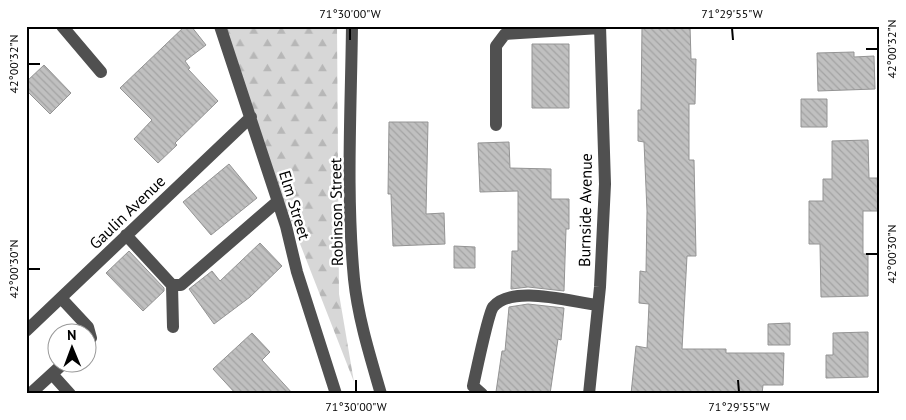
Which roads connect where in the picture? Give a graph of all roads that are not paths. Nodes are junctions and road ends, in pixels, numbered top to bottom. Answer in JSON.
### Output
{"nodes":[{"id":1,"x":62,"y":26,"type":"edge"},
{"id":2,"x":220,"y":26,"type":"edge"},
{"id":3,"x":352,"y":26,"type":"edge"},
{"id":4,"x":600,"y":27,"type":"edge"},
{"id":5,"x":101,"y":72,"type":"dead end"},
{"id":6,"x":250,"y":116,"type":"junction"},
{"id":7,"x":496,"y":125,"type":"dead end"},
{"id":8,"x":278,"y":201,"type":"junction"},
{"id":9,"x":126,"y":235,"type":"junction"},
{"id":10,"x":172,"y":285,"type":"junction"},
{"id":11,"x":61,"y":298,"type":"junction"},
{"id":12,"x":598,"y":305,"type":"junction"},
{"id":13,"x":83,"y":322,"type":"edge"},
{"id":14,"x":173,"y":327,"type":"dead end"},
{"id":15,"x":26,"y":331,"type":"edge"},
{"id":16,"x":52,"y":374,"type":"joint"},
{"id":17,"x":30,"y":394,"type":"edge"},
{"id":18,"x":70,"y":394,"type":"edge"},
{"id":19,"x":336,"y":394,"type":"edge"},
{"id":20,"x":381,"y":394,"type":"edge"},
{"id":21,"x":482,"y":394,"type":"edge"},
{"id":22,"x":589,"y":394,"type":"edge"}],
"edges":[{"from":1,"to":5,"type":"street"},
{"from":2,"to":6,"type":"street","name":"Elm Street"},
{"from":3,"to":20,"type":"street","name":"Robinson Street"},
{"from":4,"to":7,"type":"street"},
{"from":4,"to":12,"type":"street","name":"Burnside Avenue"},
{"from":6,"to":8,"type":"street","name":"Elm Street"},
{"from":6,"to":9,"type":"street","name":"Gaulin Avenue"},
{"from":8,"to":10,"type":"street"},
{"from":8,"to":19,"type":"street","name":"Elm Street"},
{"from":9,"to":10,"type":"street"},
{"from":9,"to":11,"type":"street","name":"Gaulin Avenue"},
{"from":10,"to":14,"type":"street"},
{"from":11,"to":13,"type":"street"},
{"from":11,"to":15,"type":"street","name":"Gaulin Avenue"},
{"from":12,"to":21,"type":"street"},
{"from":12,"to":22,"type":"street","name":"Burnside Avenue"},
{"from":16,"to":17,"type":"street"},
{"from":16,"to":18,"type":"street"}]}
